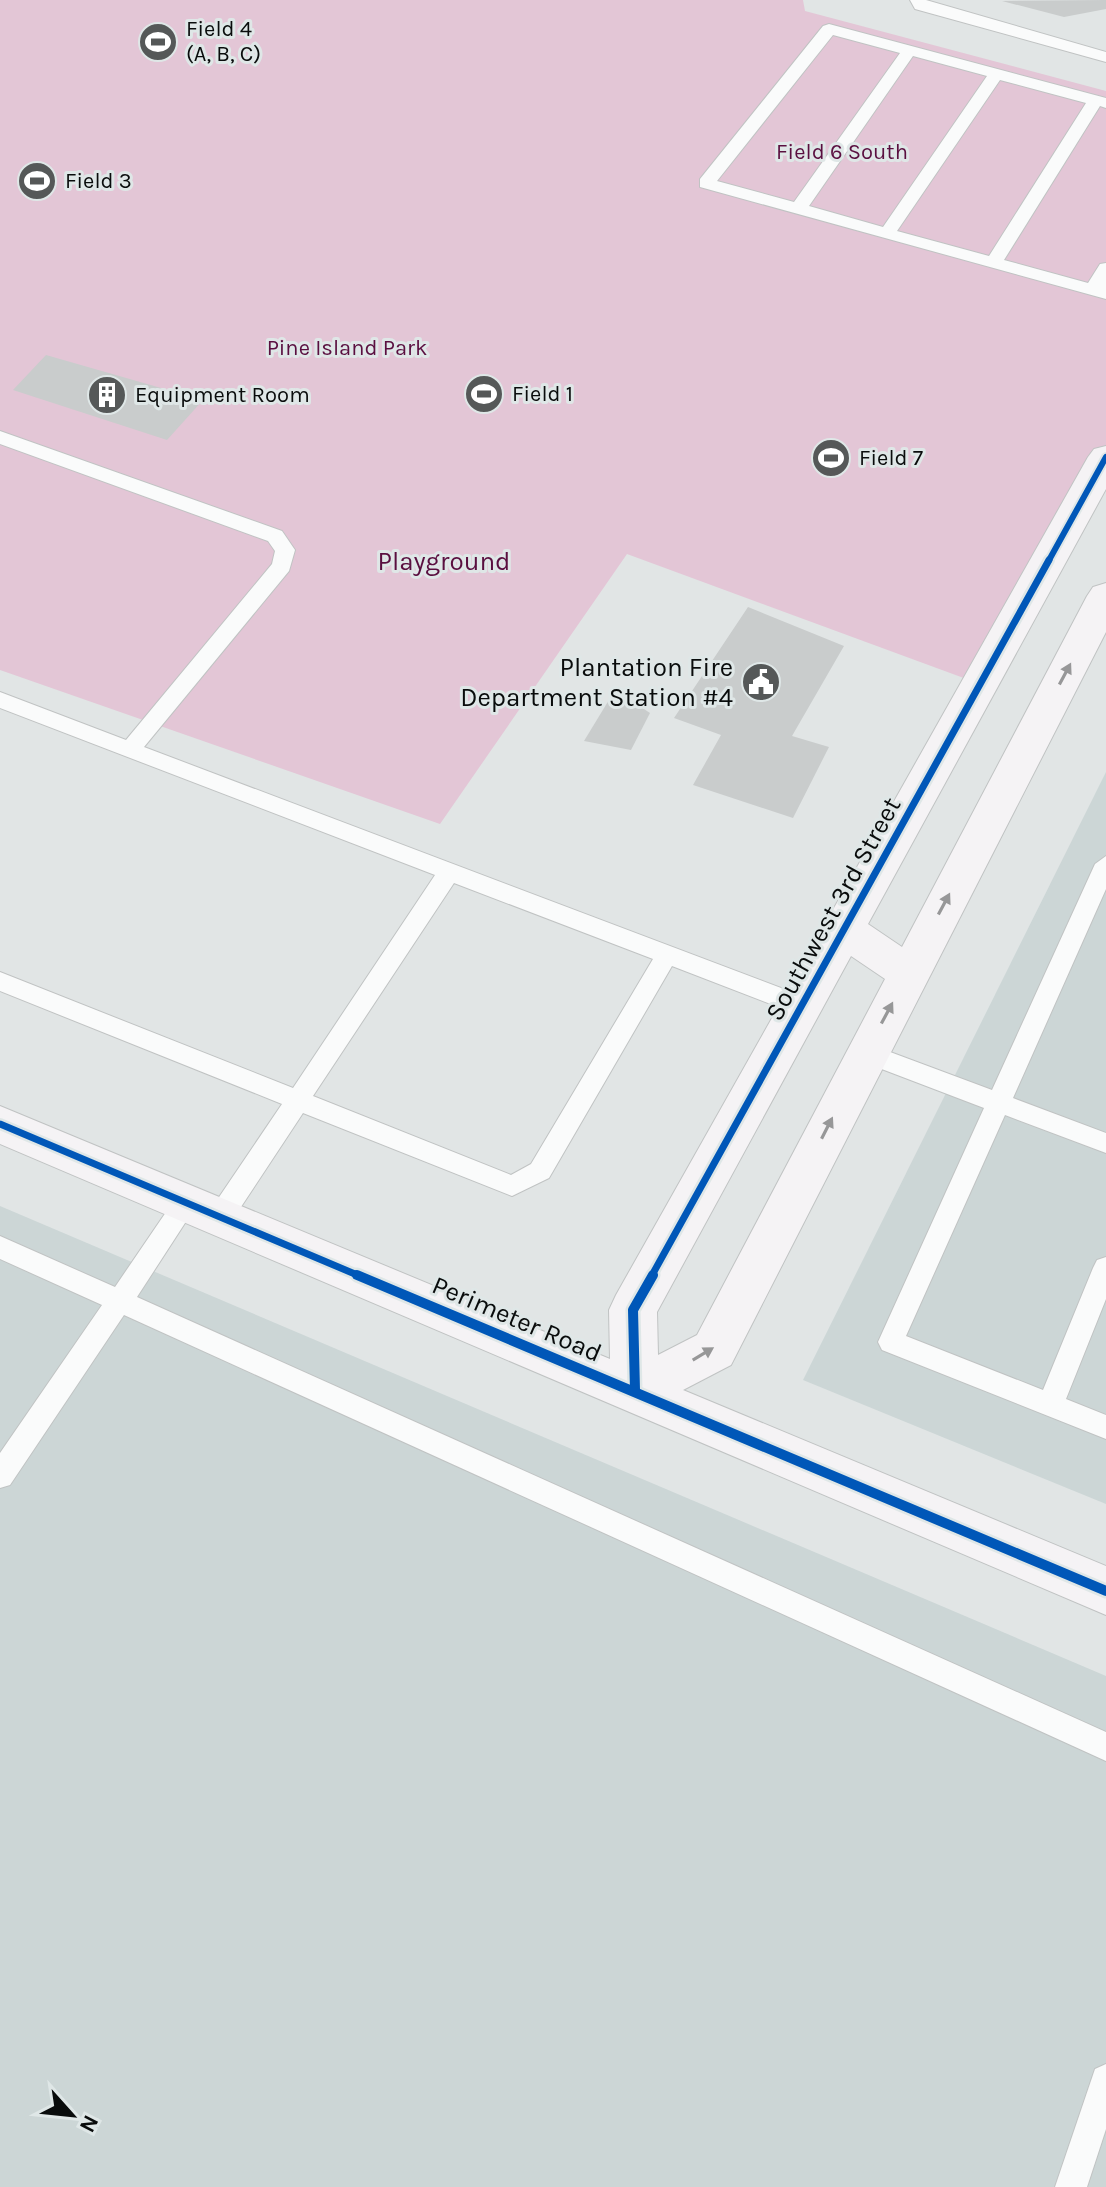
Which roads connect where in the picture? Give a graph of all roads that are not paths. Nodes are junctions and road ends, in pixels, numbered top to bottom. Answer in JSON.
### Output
{"nodes":[{"id":1,"x":918,"y":0,"type":"edge"},
{"id":2,"x":910,"y":50,"type":"junction"},
{"id":3,"x":1106,"y":57,"type":"edge"},
{"id":4,"x":997,"y":73,"type":"junction"},
{"id":5,"x":1101,"y":101,"type":"edge"},
{"id":6,"x":798,"y":209,"type":"junction"},
{"id":7,"x":887,"y":233,"type":"junction"},
{"id":8,"x":994,"y":263,"type":"junction"},
{"id":9,"x":1106,"y":268,"type":"edge"},
{"id":10,"x":1100,"y":292,"type":"edge"},
{"id":11,"x":0,"y":437,"type":"edge"},
{"id":12,"x":1106,"y":457,"type":"edge"},
{"id":13,"x":1105,"y":600,"type":"edge"},
{"id":14,"x":0,"y":700,"type":"edge"},
{"id":15,"x":129,"y":750,"type":"junction"},
{"id":16,"x":1106,"y":864,"type":"edge"},
{"id":17,"x":449,"y":872,"type":"junction"},
{"id":18,"x":844,"y":929,"type":"junction"},
{"id":19,"x":667,"y":955,"type":"junction"},
{"id":20,"x":908,"y":973,"type":"junction"},
{"id":21,"x":0,"y":981,"type":"edge"},
{"id":22,"x":802,"y":1006,"type":"junction"},
{"id":23,"x":866,"y":1053,"type":"junction"},
{"id":24,"x":296,"y":1100,"type":"junction"},
{"id":25,"x":996,"y":1102,"type":"junction"},
{"id":26,"x":0,"y":1124,"type":"edge"},
{"id":27,"x":1106,"y":1143,"type":"edge"},
{"id":28,"x":203,"y":1210,"type":"junction"},
{"id":29,"x":0,"y":1247,"type":"edge"},
{"id":30,"x":1106,"y":1268,"type":"edge"},
{"id":31,"x":122,"y":1299,"type":"junction"},
{"id":32,"x":635,"y":1390,"type":"junction"},
{"id":33,"x":1050,"y":1405,"type":"junction"},
{"id":34,"x":1106,"y":1427,"type":"edge"},
{"id":35,"x":0,"y":1476,"type":"edge"},
{"id":36,"x":1106,"y":1591,"type":"edge"},
{"id":37,"x":1106,"y":1747,"type":"edge"},
{"id":38,"x":1106,"y":2080,"type":"edge"},
{"id":39,"x":1071,"y":2187,"type":"edge"}],
"edges":[{"from":1,"to":3,"type":"lane"},
{"from":2,"to":4,"type":"lane"},
{"from":2,"to":6,"type":"lane"},
{"from":2,"to":6,"type":"lane"},
{"from":4,"to":5,"type":"lane"},
{"from":4,"to":7,"type":"lane"},
{"from":5,"to":8,"type":"lane"},
{"from":6,"to":7,"type":"lane"},
{"from":7,"to":8,"type":"lane"},
{"from":8,"to":10,"type":"lane"},
{"from":9,"to":10,"type":"lane"},
{"from":11,"to":15,"type":"lane"},
{"from":12,"to":18,"type":"street","name":"Southwest 3rd Street"},
{"from":20,"to":13,"type":"street","one_way":true},
{"from":14,"to":15,"type":"lane"},
{"from":15,"to":17,"type":"lane"},
{"from":16,"to":25,"type":"lane"},
{"from":17,"to":19,"type":"lane"},
{"from":17,"to":24,"type":"lane"},
{"from":18,"to":20,"type":"street"},
{"from":18,"to":22,"type":"street","name":"Southwest 3rd Street"},
{"from":19,"to":22,"type":"lane"},
{"from":19,"to":24,"type":"lane"},
{"from":23,"to":20,"type":"street","one_way":true},
{"from":21,"to":24,"type":"lane"},
{"from":22,"to":32,"type":"street","name":"Southwest 3rd Street"},
{"from":23,"to":25,"type":"lane"},
{"from":32,"to":23,"type":"street","one_way":true},
{"from":24,"to":28,"type":"lane"},
{"from":25,"to":27,"type":"lane"},
{"from":25,"to":33,"type":"lane"},
{"from":26,"to":28,"type":"street","name":"Perimeter Road"},
{"from":28,"to":31,"type":"lane"},
{"from":28,"to":32,"type":"street","name":"Perimeter Road"},
{"from":29,"to":31,"type":"lane"},
{"from":30,"to":33,"type":"lane"},
{"from":31,"to":35,"type":"lane"},
{"from":31,"to":37,"type":"lane"},
{"from":32,"to":36,"type":"street","name":"Perimeter Road"},
{"from":33,"to":34,"type":"lane"},
{"from":38,"to":39,"type":"lane"}]}
